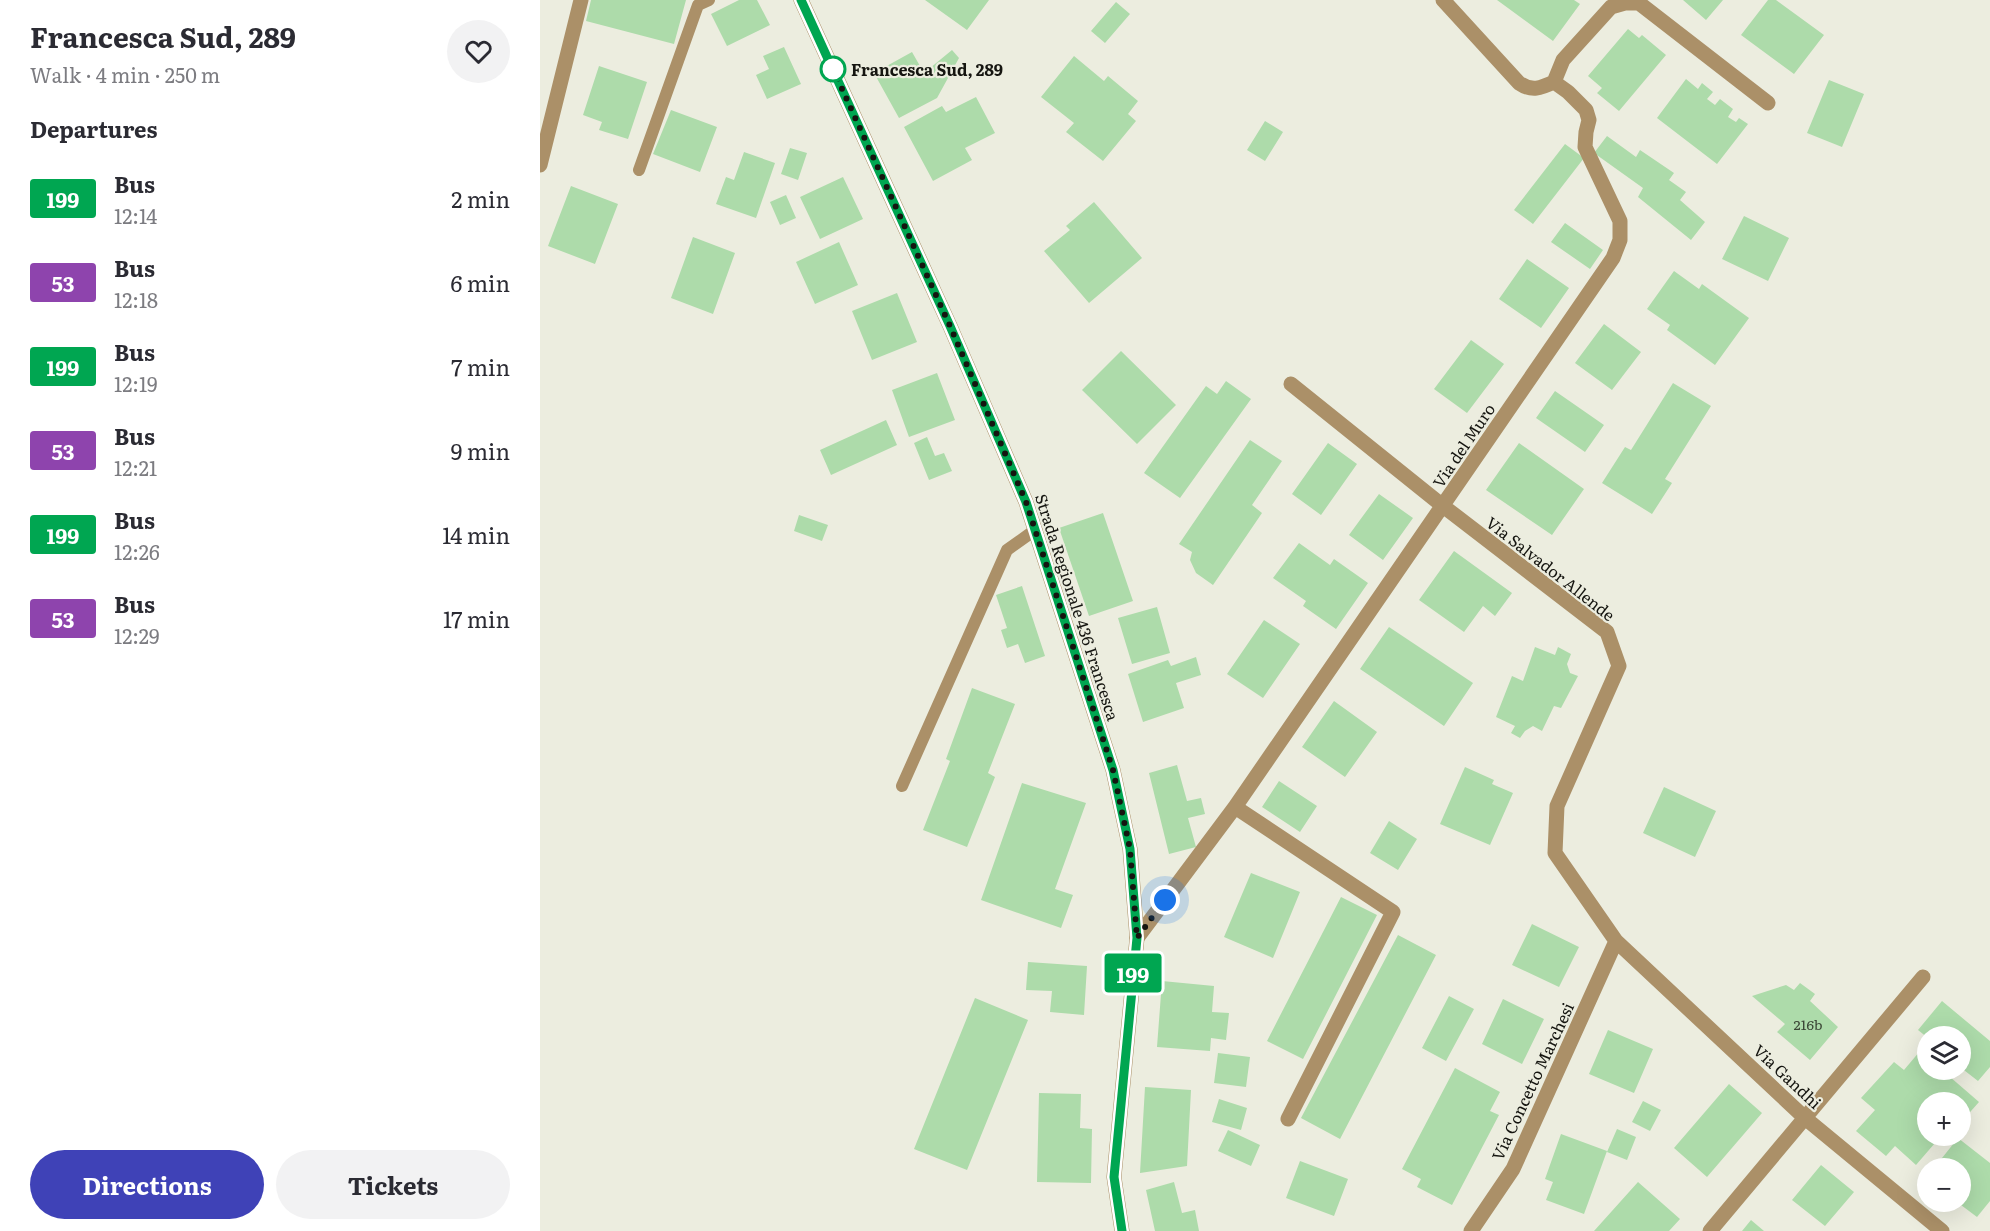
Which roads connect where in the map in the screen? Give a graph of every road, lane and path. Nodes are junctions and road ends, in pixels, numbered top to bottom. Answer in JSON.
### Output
{"nodes":[{"id":1,"x":580,"y":0,"type":"edge"},
{"id":2,"x":709,"y":0,"type":"edge"},
{"id":3,"x":801,"y":0,"type":"edge"},
{"id":4,"x":1443,"y":0,"type":"edge"},
{"id":5,"x":1554,"y":82,"type":"junction"},
{"id":6,"x":1768,"y":103,"type":"dead end"},
{"id":7,"x":540,"y":165,"type":"edge"},
{"id":8,"x":639,"y":171,"type":"dead end"},
{"id":9,"x":1291,"y":384,"type":"dead end"},
{"id":10,"x":1443,"y":506,"type":"junction"},
{"id":11,"x":1035,"y":530,"type":"junction"},
{"id":12,"x":902,"y":786,"type":"dead end"},
{"id":13,"x":1235,"y":807,"type":"junction"},
{"id":14,"x":1137,"y":938,"type":"junction"},
{"id":15,"x":1616,"y":941,"type":"junction"},
{"id":16,"x":1923,"y":977,"type":"dead end"},
{"id":17,"x":1805,"y":1118,"type":"junction"},
{"id":18,"x":1288,"y":1119,"type":"dead end"},
{"id":19,"x":1122,"y":1231,"type":"edge"},
{"id":20,"x":1471,"y":1231,"type":"edge"},
{"id":21,"x":1710,"y":1231,"type":"edge"},
{"id":22,"x":1941,"y":1231,"type":"edge"}],
"edges":[{"from":1,"to":7,"type":"street"},
{"from":2,"to":8,"type":"lane"},
{"from":3,"to":11,"type":"street","name":"Strada Regionale 436 Francesca"},
{"from":4,"to":5,"type":"street"},
{"from":5,"to":6,"type":"street"},
{"from":5,"to":10,"type":"street","name":"Via del Muro"},
{"from":9,"to":10,"type":"street","name":"Via Salvador Allende"},
{"from":10,"to":13,"type":"street","name":"Via del Muro"},
{"from":10,"to":15,"type":"street","name":"Via Salvador Allende"},
{"from":11,"to":12,"type":"lane"},
{"from":11,"to":14,"type":"street","name":"Strada Regionale 436 Francesca"},
{"from":13,"to":14,"type":"street","name":"Via del Muro"},
{"from":13,"to":18,"type":"street"},
{"from":14,"to":19,"type":"street","name":"Strada Regionale 436 Francesca"},
{"from":15,"to":17,"type":"street","name":"Via Gandhi"},
{"from":15,"to":20,"type":"street","name":"Via Concetto Marchesi"},
{"from":16,"to":17,"type":"street"},
{"from":17,"to":21,"type":"street"},
{"from":17,"to":22,"type":"street","name":"Via Gandhi"}]}
